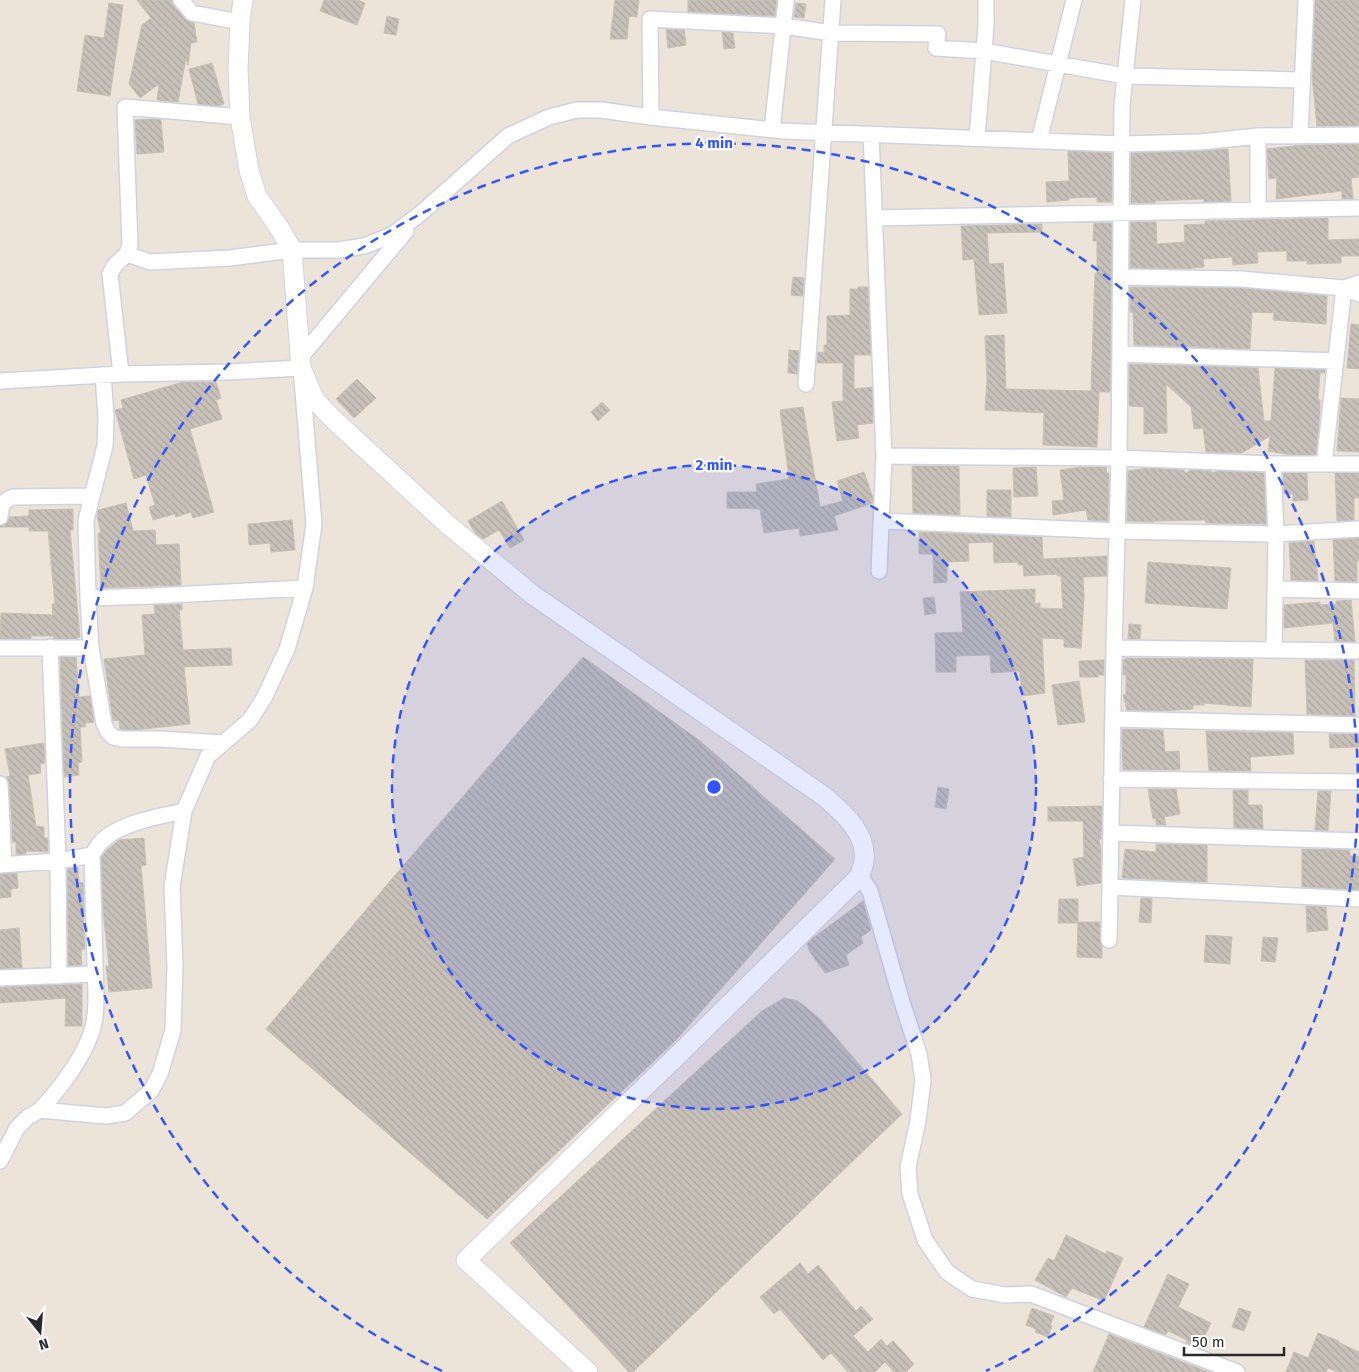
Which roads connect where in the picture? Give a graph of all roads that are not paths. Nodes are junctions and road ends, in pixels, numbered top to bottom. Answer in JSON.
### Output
{"nodes":[{"id":1,"x":181,"y":0,"type":"edge"},
{"id":2,"x":243,"y":0,"type":"edge"},
{"id":3,"x":786,"y":0,"type":"edge"},
{"id":4,"x":833,"y":0,"type":"edge"},
{"id":5,"x":986,"y":0,"type":"edge"},
{"id":6,"x":1074,"y":0,"type":"edge"},
{"id":7,"x":1133,"y":0,"type":"edge"},
{"id":8,"x":1306,"y":0,"type":"edge"},
{"id":9,"x":240,"y":22,"type":"junction"},
{"id":10,"x":784,"y":26,"type":"junction"},
{"id":11,"x":831,"y":32,"type":"junction"},
{"id":12,"x":984,"y":51,"type":"junction"},
{"id":13,"x":1058,"y":64,"type":"junction"},
{"id":14,"x":1125,"y":76,"type":"junction"},
{"id":15,"x":1302,"y":80,"type":"junction"},
{"id":16,"x":240,"y":117,"type":"junction"},
{"id":17,"x":651,"y":117,"type":"junction"},
{"id":18,"x":772,"y":130,"type":"junction"},
{"id":19,"x":824,"y":133,"type":"junction"},
{"id":20,"x":871,"y":134,"type":"junction"},
{"id":21,"x":1300,"y":135,"type":"junction"},
{"id":22,"x":1359,"y":135,"type":"edge"},
{"id":23,"x":1258,"y":136,"type":"junction"},
{"id":24,"x":977,"y":138,"type":"junction"},
{"id":25,"x":1039,"y":141,"type":"junction"},
{"id":26,"x":1122,"y":144,"type":"junction"},
{"id":27,"x":1359,"y":208,"type":"edge"},
{"id":28,"x":1258,"y":210,"type":"junction"},
{"id":29,"x":1122,"y":213,"type":"junction"},
{"id":30,"x":420,"y":214,"type":"junction"},
{"id":31,"x":874,"y":218,"type":"junction"},
{"id":32,"x":292,"y":250,"type":"junction"},
{"id":33,"x":127,"y":254,"type":"junction"},
{"id":34,"x":1121,"y":276,"type":"junction"},
{"id":35,"x":1359,"y":282,"type":"edge"},
{"id":36,"x":1344,"y":288,"type":"junction"},
{"id":37,"x":1359,"y":294,"type":"edge"},
{"id":38,"x":1120,"y":354,"type":"junction"},
{"id":39,"x":1336,"y":361,"type":"junction"},
{"id":40,"x":300,"y":363,"type":"junction"},
{"id":41,"x":121,"y":374,"type":"junction"},
{"id":42,"x":103,"y":376,"type":"junction"},
{"id":43,"x":0,"y":381,"type":"edge"},
{"id":44,"x":806,"y":384,"type":"dead end"},
{"id":45,"x":884,"y":456,"type":"junction"},
{"id":46,"x":1119,"y":458,"type":"junction"},
{"id":47,"x":1273,"y":464,"type":"junction"},
{"id":48,"x":1324,"y":464,"type":"junction"},
{"id":49,"x":1359,"y":464,"type":"edge"},
{"id":50,"x":92,"y":496,"type":"junction"},
{"id":51,"x":0,"y":517,"type":"edge"},
{"id":52,"x":881,"y":521,"type":"junction"},
{"id":53,"x":1359,"y":529,"type":"edge"},
{"id":54,"x":1117,"y":531,"type":"junction"},
{"id":55,"x":1276,"y":534,"type":"junction"},
{"id":56,"x":879,"y":572,"type":"dead end"},
{"id":57,"x":305,"y":588,"type":"junction"},
{"id":58,"x":1275,"y":589,"type":"junction"},
{"id":59,"x":1359,"y":591,"type":"edge"},
{"id":60,"x":88,"y":598,"type":"junction"},
{"id":61,"x":50,"y":647,"type":"junction"},
{"id":62,"x":0,"y":648,"type":"edge"},
{"id":63,"x":92,"y":648,"type":"junction"},
{"id":64,"x":1114,"y":648,"type":"junction"},
{"id":65,"x":1274,"y":650,"type":"junction"},
{"id":66,"x":1359,"y":651,"type":"edge"},
{"id":67,"x":1112,"y":719,"type":"junction"},
{"id":68,"x":1359,"y":725,"type":"edge"},
{"id":69,"x":223,"y":743,"type":"junction"},
{"id":70,"x":1111,"y":779,"type":"junction"},
{"id":71,"x":1359,"y":782,"type":"edge"},
{"id":72,"x":0,"y":784,"type":"edge"},
{"id":73,"x":184,"y":811,"type":"junction"},
{"id":74,"x":1111,"y":833,"type":"junction"},
{"id":75,"x":1359,"y":841,"type":"edge"},
{"id":76,"x":92,"y":855,"type":"junction"},
{"id":77,"x":58,"y":861,"type":"junction"},
{"id":78,"x":2,"y":865,"type":"edge"},
{"id":79,"x":860,"y":876,"type":"junction"},
{"id":80,"x":1110,"y":887,"type":"junction"},
{"id":81,"x":1359,"y":899,"type":"edge"},
{"id":82,"x":1109,"y":940,"type":"dead end"},
{"id":83,"x":95,"y":974,"type":"junction"},
{"id":84,"x":59,"y":976,"type":"junction"},
{"id":85,"x":0,"y":978,"type":"edge"},
{"id":86,"x":40,"y":1110,"type":"junction"},
{"id":87,"x":0,"y":1161,"type":"edge"},
{"id":88,"x":588,"y":1372,"type":"edge"},
{"id":89,"x":1237,"y":1372,"type":"edge"}],
"edges":[{"from":1,"to":9,"type":"street"},
{"from":2,"to":9,"type":"street"},
{"from":3,"to":10,"type":"street"},
{"from":4,"to":11,"type":"street"},
{"from":5,"to":12,"type":"street"},
{"from":6,"to":13,"type":"street"},
{"from":7,"to":14,"type":"street"},
{"from":8,"to":15,"type":"street"},
{"from":9,"to":16,"type":"street"},
{"from":10,"to":11,"type":"street"},
{"from":10,"to":17,"type":"street"},
{"from":10,"to":18,"type":"street"},
{"from":11,"to":12,"type":"street"},
{"from":11,"to":19,"type":"street"},
{"from":12,"to":13,"type":"street"},
{"from":12,"to":24,"type":"street"},
{"from":13,"to":14,"type":"street"},
{"from":13,"to":25,"type":"street"},
{"from":14,"to":15,"type":"street"},
{"from":14,"to":26,"type":"street"},
{"from":15,"to":21,"type":"street"},
{"from":16,"to":32,"type":"street"},
{"from":16,"to":33,"type":"street"},
{"from":17,"to":18,"type":"street"},
{"from":17,"to":30,"type":"street"},
{"from":18,"to":19,"type":"street"},
{"from":19,"to":20,"type":"street"},
{"from":19,"to":44,"type":"street"},
{"from":20,"to":24,"type":"street"},
{"from":20,"to":31,"type":"street"},
{"from":21,"to":22,"type":"street"},
{"from":21,"to":23,"type":"street"},
{"from":23,"to":26,"type":"street"},
{"from":23,"to":28,"type":"street"},
{"from":24,"to":25,"type":"street"},
{"from":25,"to":26,"type":"street"},
{"from":26,"to":29,"type":"street"},
{"from":27,"to":28,"type":"street"},
{"from":28,"to":29,"type":"street"},
{"from":29,"to":31,"type":"street"},
{"from":29,"to":34,"type":"street"},
{"from":30,"to":32,"type":"street"},
{"from":30,"to":40,"type":"street"},
{"from":31,"to":45,"type":"street"},
{"from":32,"to":33,"type":"street"},
{"from":32,"to":40,"type":"street"},
{"from":33,"to":41,"type":"street"},
{"from":34,"to":36,"type":"street"},
{"from":34,"to":38,"type":"street"},
{"from":35,"to":36,"type":"street"},
{"from":36,"to":37,"type":"street"},
{"from":36,"to":39,"type":"street"},
{"from":38,"to":39,"type":"street"},
{"from":38,"to":46,"type":"street"},
{"from":39,"to":48,"type":"street"},
{"from":40,"to":41,"type":"street"},
{"from":40,"to":57,"type":"street"},
{"from":40,"to":79,"type":"street"},
{"from":41,"to":42,"type":"street"},
{"from":42,"to":43,"type":"street"},
{"from":42,"to":50,"type":"street"},
{"from":45,"to":46,"type":"street"},
{"from":45,"to":52,"type":"street"},
{"from":46,"to":47,"type":"street"},
{"from":46,"to":54,"type":"street"},
{"from":47,"to":48,"type":"street"},
{"from":47,"to":55,"type":"street"},
{"from":48,"to":49,"type":"street"},
{"from":50,"to":51,"type":"street"},
{"from":50,"to":60,"type":"street"},
{"from":52,"to":54,"type":"street"},
{"from":52,"to":56,"type":"street"},
{"from":53,"to":55,"type":"street"},
{"from":54,"to":55,"type":"street"},
{"from":54,"to":64,"type":"street"},
{"from":55,"to":58,"type":"street"},
{"from":57,"to":60,"type":"street"},
{"from":57,"to":69,"type":"street"},
{"from":58,"to":59,"type":"street"},
{"from":58,"to":65,"type":"street"},
{"from":60,"to":63,"type":"street"},
{"from":61,"to":62,"type":"street"},
{"from":61,"to":63,"type":"street"},
{"from":61,"to":77,"type":"street"},
{"from":63,"to":69,"type":"street"},
{"from":64,"to":65,"type":"street"},
{"from":64,"to":67,"type":"street"},
{"from":65,"to":66,"type":"street"},
{"from":67,"to":68,"type":"street"},
{"from":67,"to":70,"type":"street"},
{"from":69,"to":73,"type":"street"},
{"from":70,"to":71,"type":"street"},
{"from":70,"to":74,"type":"street"},
{"from":72,"to":78,"type":"street"},
{"from":73,"to":76,"type":"street"},
{"from":73,"to":86,"type":"street"},
{"from":74,"to":75,"type":"street"},
{"from":74,"to":80,"type":"street"},
{"from":76,"to":77,"type":"street"},
{"from":76,"to":83,"type":"street"},
{"from":77,"to":78,"type":"street"},
{"from":77,"to":84,"type":"street"},
{"from":79,"to":88,"type":"street"},
{"from":79,"to":89,"type":"street"},
{"from":80,"to":81,"type":"street"},
{"from":80,"to":82,"type":"street"},
{"from":83,"to":84,"type":"street"},
{"from":83,"to":86,"type":"street"},
{"from":84,"to":85,"type":"street"},
{"from":86,"to":87,"type":"street"}]}
